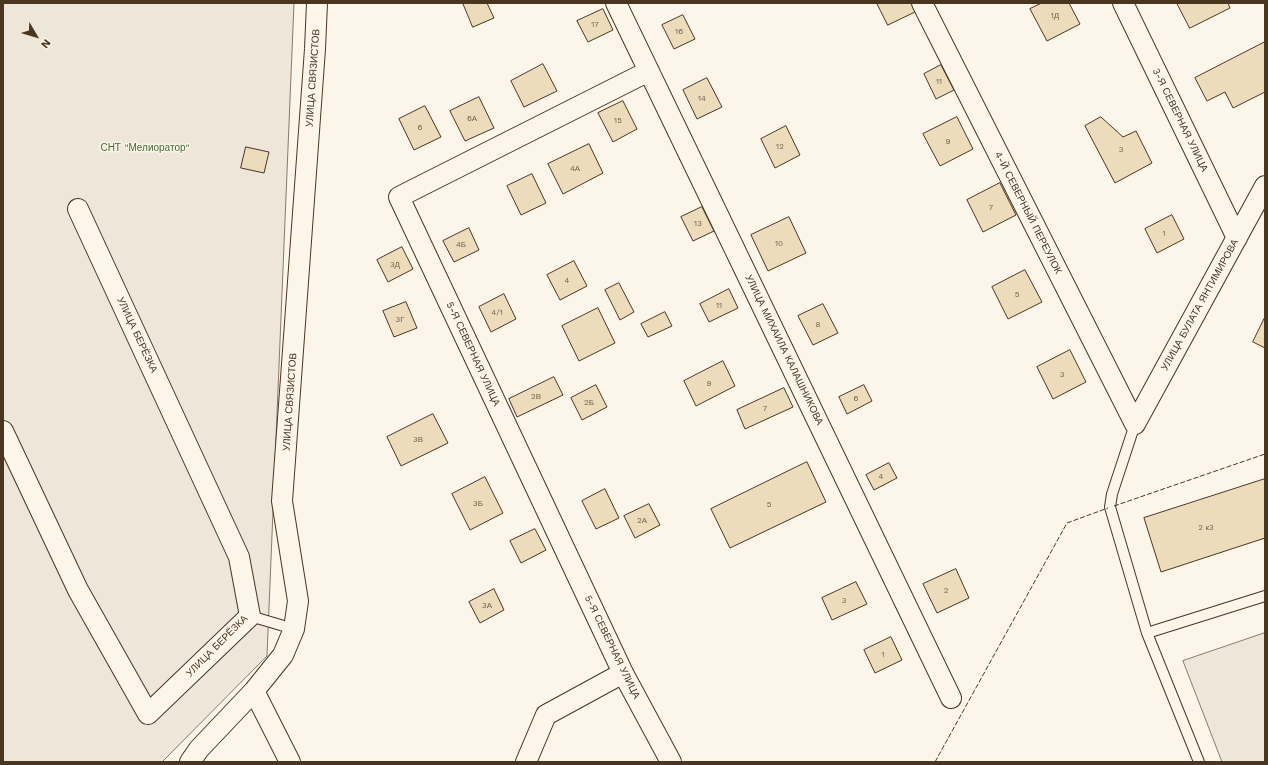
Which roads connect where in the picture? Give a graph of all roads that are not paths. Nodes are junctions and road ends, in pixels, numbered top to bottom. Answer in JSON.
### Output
{"nodes":[{"id":1,"x":317,"y":3,"type":"edge"},
{"id":2,"x":616,"y":3,"type":"edge"},
{"id":3,"x":922,"y":3,"type":"edge"},
{"id":4,"x":1123,"y":3,"type":"edge"},
{"id":5,"x":649,"y":71,"type":"junction"},
{"id":6,"x":1265,"y":186,"type":"edge"},
{"id":7,"x":78,"y":209,"type":"dead end"},
{"id":8,"x":1237,"y":238,"type":"junction"},
{"id":9,"x":1134,"y":424,"type":"junction"},
{"id":10,"x":3,"y":431,"type":"edge"},
{"id":11,"x":1265,"y":596,"type":"edge"},
{"id":12,"x":250,"y":616,"type":"junction"},
{"id":13,"x":294,"y":629,"type":"junction"},
{"id":14,"x":1147,"y":633,"type":"junction"},
{"id":15,"x":623,"y":673,"type":"junction"},
{"id":16,"x":254,"y":691,"type":"junction"},
{"id":17,"x":951,"y":698,"type":"dead end"},
{"id":18,"x":190,"y":762,"type":"edge"},
{"id":19,"x":290,"y":762,"type":"edge"},
{"id":20,"x":526,"y":762,"type":"edge"},
{"id":21,"x":671,"y":762,"type":"edge"},
{"id":22,"x":1199,"y":762,"type":"edge"}],
"edges":[{"from":1,"to":13,"type":"street","name":"УЛИЦА СВЯЗИСТОВ"},
{"from":2,"to":5,"type":"street","name":"УЛИЦА МИХАИЛА КАЛАШНИКОВА"},
{"from":3,"to":9,"type":"street","name":"4-Й СЕВЕРНЫЙ ПЕРЕУЛОК"},
{"from":4,"to":8,"type":"street","name":"3-Я СЕВЕРНАЯ УЛИЦА"},
{"from":5,"to":15,"type":"street","name":"5-Я СЕВЕРНАЯ УЛИЦА"},
{"from":5,"to":17,"type":"street","name":"УЛИЦА МИХАИЛА КАЛАШНИКОВА"},
{"from":6,"to":8,"type":"street","name":"УЛИЦА БУЛАТА ЯНТИМИРОВА"},
{"from":7,"to":12,"type":"street","name":"УЛИЦА БЕРЁЗКА"},
{"from":8,"to":9,"type":"street","name":"УЛИЦА БУЛАТА ЯНТИМИРОВА"},
{"from":9,"to":14,"type":"lane"},
{"from":10,"to":12,"type":"street","name":"УЛИЦА БЕРЁЗКА"},
{"from":11,"to":14,"type":"lane"},
{"from":12,"to":13,"type":"lane"},
{"from":13,"to":16,"type":"street","name":"УЛИЦА СВЯЗИСТОВ"},
{"from":14,"to":22,"type":"lane"},
{"from":15,"to":20,"type":"street"},
{"from":15,"to":21,"type":"street","name":"5-Я СЕВЕРНАЯ УЛИЦА"},
{"from":16,"to":18,"type":"street","name":"УЛИЦА СВЯЗИСТОВ"},
{"from":16,"to":19,"type":"street"}]}
